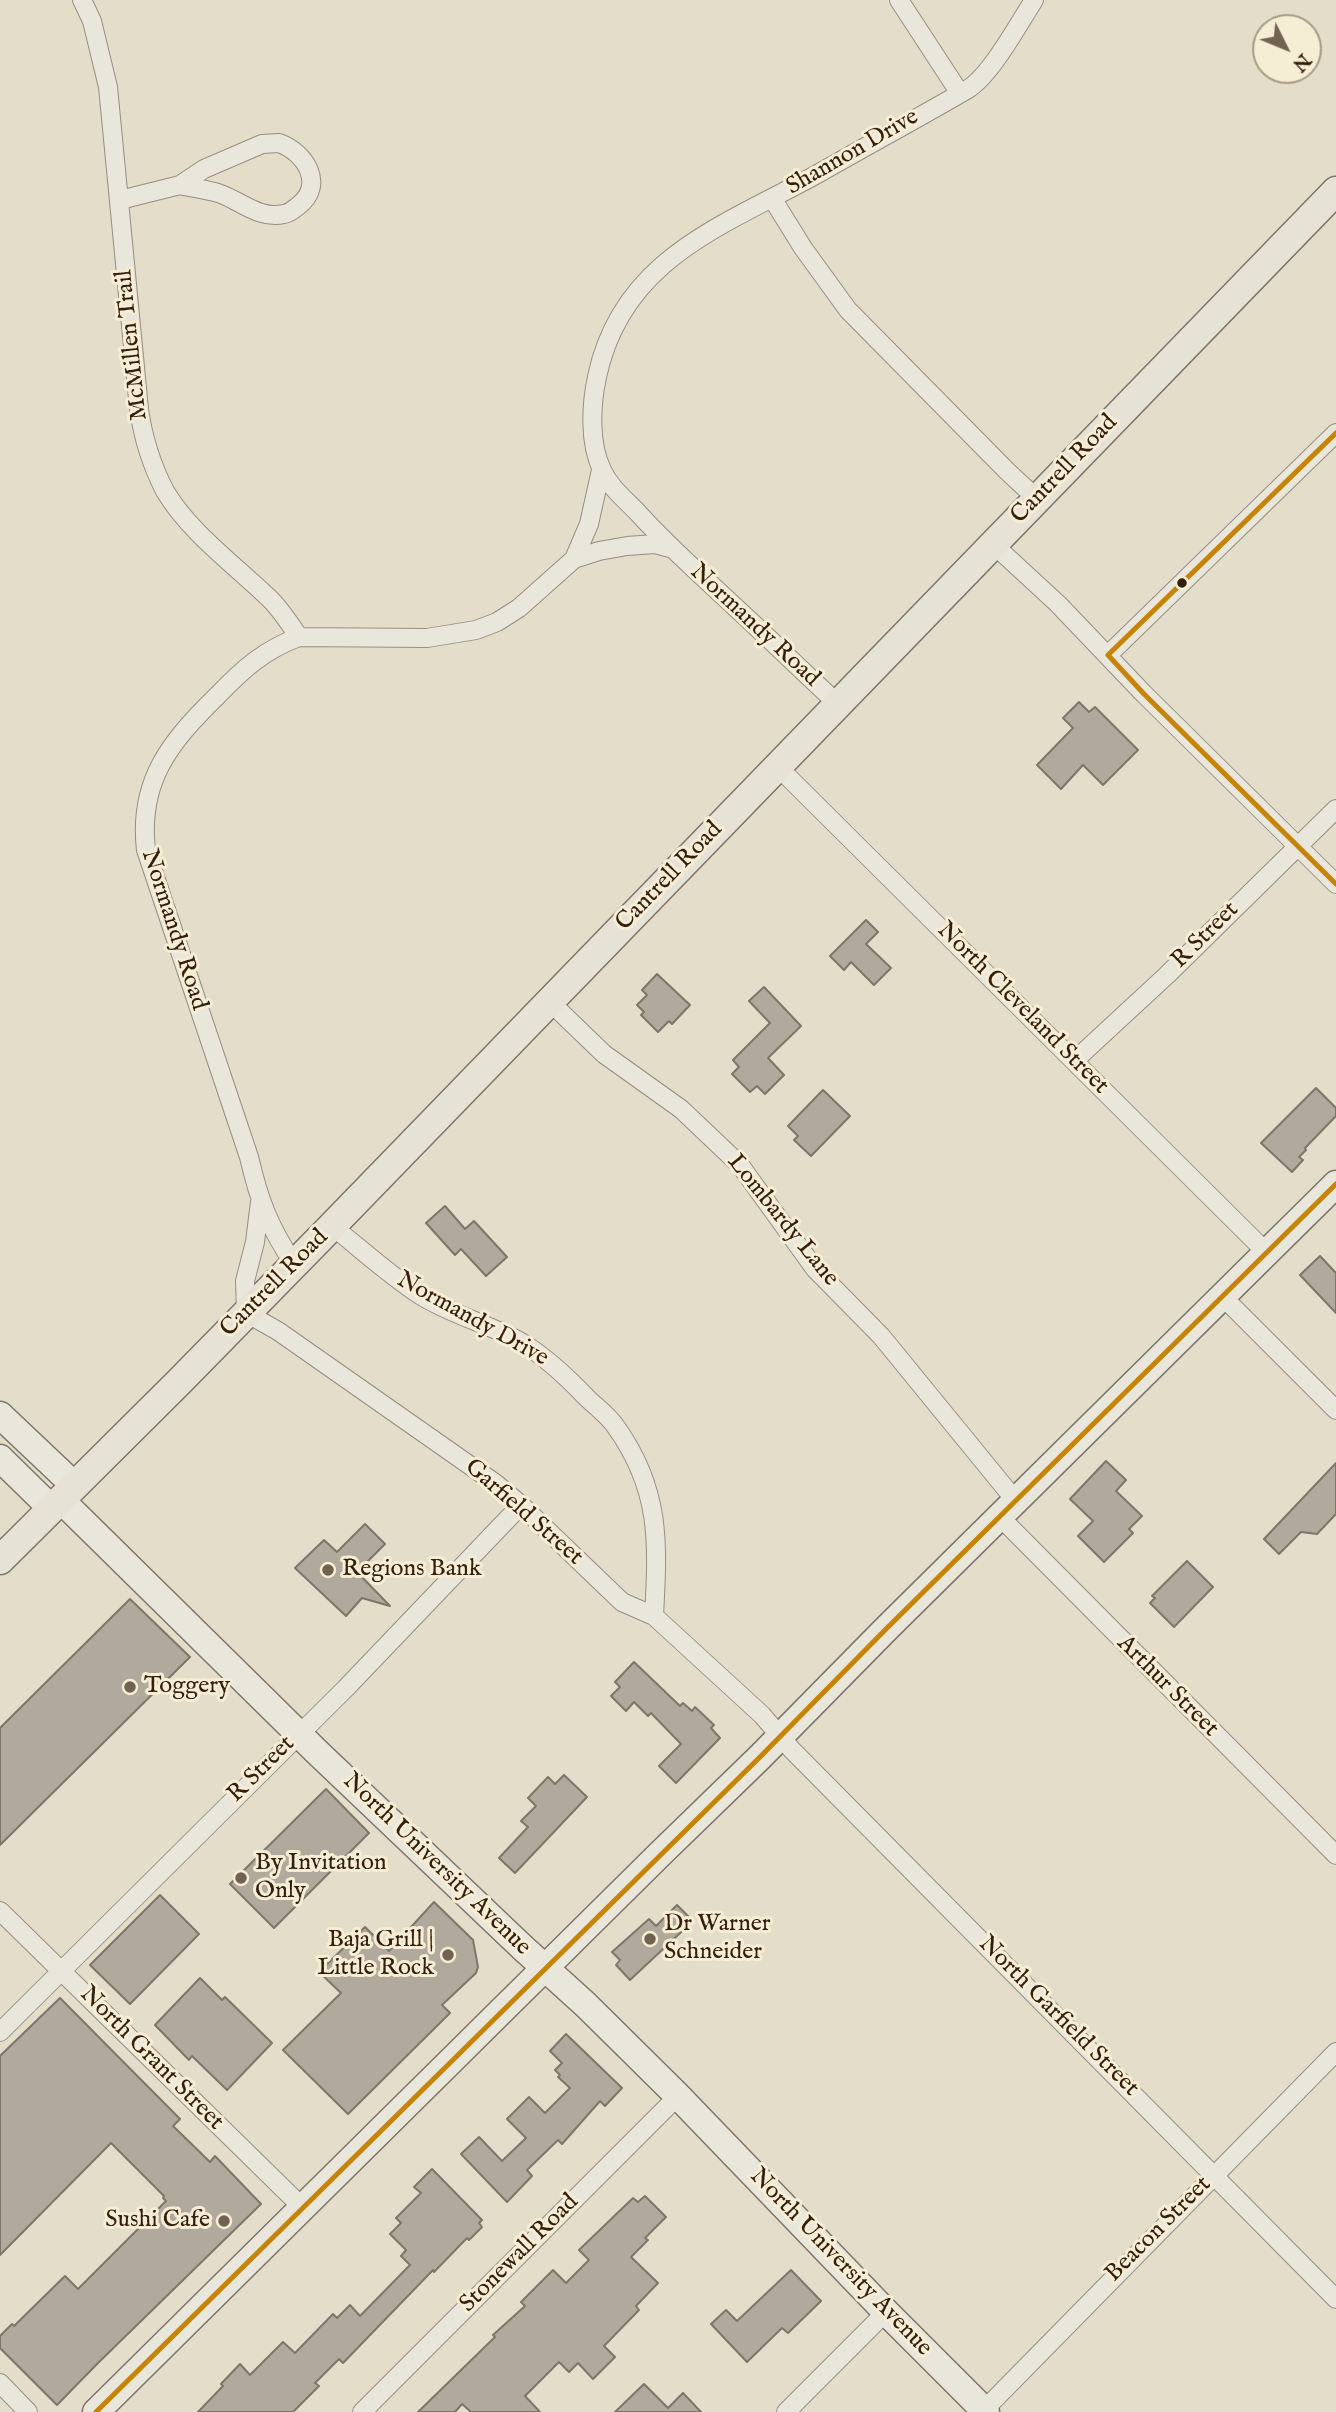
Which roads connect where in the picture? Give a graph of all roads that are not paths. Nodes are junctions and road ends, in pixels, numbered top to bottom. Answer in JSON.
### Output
{"nodes":[{"id":1,"x":82,"y":0,"type":"edge"},
{"id":2,"x":899,"y":0,"type":"edge"},
{"id":3,"x":1034,"y":0,"type":"edge"},
{"id":4,"x":959,"y":92,"type":"junction"},
{"id":5,"x":180,"y":185,"type":"junction"},
{"id":6,"x":1336,"y":191,"type":"edge"},
{"id":7,"x":772,"y":198,"type":"junction"},
{"id":8,"x":120,"y":200,"type":"junction"},
{"id":9,"x":1332,"y":444,"type":"edge"},
{"id":10,"x":601,"y":470,"type":"junction"},
{"id":11,"x":1037,"y":499,"type":"junction"},
{"id":12,"x":993,"y":544,"type":"junction"},
{"id":13,"x":670,"y":548,"type":"junction"},
{"id":14,"x":574,"y":559,"type":"junction"},
{"id":15,"x":299,"y":638,"type":"junction"},
{"id":16,"x":1108,"y":655,"type":"junction"},
{"id":17,"x":838,"y":704,"type":"junction"},
{"id":18,"x":776,"y":766,"type":"junction"},
{"id":19,"x":1336,"y":808,"type":"edge"},
{"id":20,"x":1297,"y":847,"type":"junction"},
{"id":21,"x":1336,"y":884,"type":"edge"},
{"id":22,"x":549,"y":1001,"type":"junction"},
{"id":23,"x":1074,"y":1061,"type":"junction"},
{"id":24,"x":1336,"y":1184,"type":"edge"},
{"id":25,"x":260,"y":1202,"type":"junction"},
{"id":26,"x":332,"y":1226,"type":"junction"},
{"id":27,"x":1266,"y":1253,"type":"junction"},
{"id":28,"x":294,"y":1264,"type":"junction"},
{"id":29,"x":1222,"y":1296,"type":"junction"},
{"id":30,"x":246,"y":1313,"type":"junction"},
{"id":31,"x":1336,"y":1410,"type":"edge"},
{"id":32,"x":0,"y":1415,"type":"edge"},
{"id":33,"x":0,"y":1458,"type":"edge"},
{"id":34,"x":63,"y":1498,"type":"junction"},
{"id":35,"x":522,"y":1505,"type":"junction"},
{"id":36,"x":1007,"y":1509,"type":"junction"},
{"id":37,"x":0,"y":1560,"type":"edge"},
{"id":38,"x":654,"y":1616,"type":"junction"},
{"id":39,"x":299,"y":1734,"type":"junction"},
{"id":40,"x":780,"y":1736,"type":"junction"},
{"id":41,"x":1336,"y":1855,"type":"edge"},
{"id":42,"x":0,"y":1911,"type":"edge"},
{"id":43,"x":545,"y":1969,"type":"junction"},
{"id":44,"x":61,"y":1970,"type":"junction"},
{"id":45,"x":0,"y":2032,"type":"edge"},
{"id":46,"x":1336,"y":2052,"type":"edge"},
{"id":47,"x":678,"y":2096,"type":"junction"},
{"id":48,"x":1214,"y":2175,"type":"junction"},
{"id":49,"x":302,"y":2207,"type":"junction"},
{"id":50,"x":1336,"y":2299,"type":"edge"},
{"id":51,"x":886,"y":2312,"type":"junction"},
{"id":52,"x":0,"y":2383,"type":"edge"},
{"id":53,"x":985,"y":2411,"type":"edge"},
{"id":54,"x":28,"y":2412,"type":"edge"},
{"id":55,"x":96,"y":2412,"type":"edge"},
{"id":56,"x":362,"y":2412,"type":"edge"},
{"id":57,"x":786,"y":2412,"type":"edge"}],
"edges":[{"from":1,"to":8,"type":"street","name":"McMillen Trail"},
{"from":2,"to":4,"type":"street"},
{"from":3,"to":4,"type":"street","name":"Shannon Drive"},
{"from":4,"to":7,"type":"street","name":"Shannon Drive"},
{"from":5,"to":5,"type":"street"},
{"from":5,"to":8,"type":"street"},
{"from":6,"to":11,"type":"main road","name":"Cantrell Road"},
{"from":7,"to":10,"type":"street"},
{"from":7,"to":11,"type":"street","name":"Shannon Drive"},
{"from":8,"to":15,"type":"street","name":"McMillen Trail"},
{"from":9,"to":16,"type":"street"},
{"from":10,"to":13,"type":"street","name":"Normandy Road"},
{"from":10,"to":14,"type":"street","name":"Normandy Road"},
{"from":11,"to":12,"type":"main road","name":"Cantrell Road"},
{"from":12,"to":16,"type":"street"},
{"from":12,"to":17,"type":"main road","name":"Cantrell Road"},
{"from":13,"to":14,"type":"street","name":"Normandy Road"},
{"from":13,"to":17,"type":"street","name":"Normandy Road"},
{"from":14,"to":15,"type":"street","name":"Normandy Road"},
{"from":15,"to":25,"type":"street","name":"Normandy Road"},
{"from":16,"to":20,"type":"street"},
{"from":17,"to":18,"type":"main road","name":"Cantrell Road"},
{"from":18,"to":22,"type":"main road","name":"Cantrell Road"},
{"from":18,"to":23,"type":"street","name":"North Cleveland Street"},
{"from":19,"to":20,"type":"street","name":"R Street"},
{"from":20,"to":21,"type":"street"},
{"from":20,"to":23,"type":"street","name":"R Street"},
{"from":22,"to":26,"type":"main road","name":"Cantrell Road"},
{"from":22,"to":36,"type":"street","name":"Lombardy Lane"},
{"from":23,"to":27,"type":"street","name":"North Cleveland Street"},
{"from":24,"to":27,"type":"street"},
{"from":25,"to":28,"type":"street","name":"Normandy Road"},
{"from":25,"to":30,"type":"street","name":"Normandy Road"},
{"from":26,"to":28,"type":"main road","name":"Cantrell Road"},
{"from":26,"to":38,"type":"street","name":"Normandy Drive"},
{"from":27,"to":29,"type":"street"},
{"from":28,"to":30,"type":"main road","name":"Cantrell Road"},
{"from":29,"to":31,"type":"street"},
{"from":29,"to":36,"type":"street"},
{"from":30,"to":34,"type":"main road","name":"Cantrell Road"},
{"from":30,"to":35,"type":"street","name":"Garfield Street"},
{"from":32,"to":34,"type":"street","name":"North University Avenue"},
{"from":33,"to":34,"type":"street","name":"North University Avenue"},
{"from":34,"to":37,"type":"main road","name":"Cantrell Road"},
{"from":34,"to":39,"type":"street","name":"North University Avenue"},
{"from":35,"to":38,"type":"street","name":"Garfield Street"},
{"from":35,"to":39,"type":"street","name":"R Street"},
{"from":36,"to":40,"type":"street"},
{"from":36,"to":41,"type":"street","name":"Arthur Street"},
{"from":38,"to":40,"type":"street","name":"Garfield Street"},
{"from":39,"to":43,"type":"street","name":"North University Avenue"},
{"from":39,"to":44,"type":"street","name":"R Street"},
{"from":40,"to":43,"type":"street"},
{"from":40,"to":48,"type":"street","name":"North Garfield Street"},
{"from":42,"to":44,"type":"street","name":"North Grant Street"},
{"from":43,"to":47,"type":"street","name":"North University Avenue"},
{"from":43,"to":49,"type":"street"},
{"from":44,"to":45,"type":"street","name":"R Street"},
{"from":44,"to":49,"type":"street","name":"North Grant Street"},
{"from":46,"to":48,"type":"street","name":"Beacon Street"},
{"from":47,"to":51,"type":"street","name":"North University Avenue"},
{"from":47,"to":56,"type":"street","name":"Stonewall Road"},
{"from":48,"to":50,"type":"street","name":"North Garfield Street"},
{"from":48,"to":53,"type":"street","name":"Beacon Street"},
{"from":49,"to":55,"type":"street"},
{"from":51,"to":53,"type":"street","name":"North University Avenue"},
{"from":51,"to":57,"type":"street"},
{"from":52,"to":54,"type":"street"}]}
